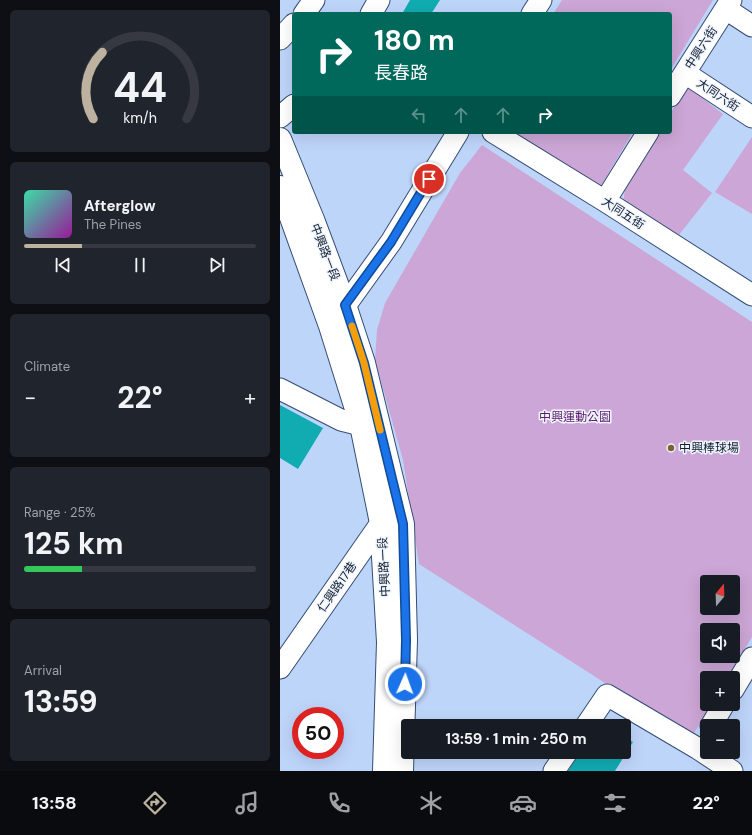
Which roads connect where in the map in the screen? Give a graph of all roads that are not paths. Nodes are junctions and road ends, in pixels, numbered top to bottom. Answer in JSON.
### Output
{"nodes":[{"id":1,"x":314,"y":0,"type":"edge"},
{"id":2,"x":379,"y":0,"type":"edge"},
{"id":3,"x":541,"y":0,"type":"edge"},
{"id":4,"x":729,"y":4,"type":"edge"},
{"id":5,"x":305,"y":12,"type":"edge"},
{"id":6,"x":372,"y":12,"type":"edge"},
{"id":7,"x":533,"y":12,"type":"edge"},
{"id":8,"x":292,"y":26,"type":"edge"},
{"id":9,"x":752,"y":26,"type":"edge"},
{"id":10,"x":280,"y":39,"type":"edge"},
{"id":11,"x":685,"y":72,"type":"junction"},
{"id":12,"x":672,"y":93,"type":"edge"},
{"id":13,"x":292,"y":107,"type":"edge"},
{"id":14,"x":280,"y":117,"type":"edge"},
{"id":15,"x":752,"y":117,"type":"edge"},
{"id":16,"x":457,"y":134,"type":"edge"},
{"id":17,"x":496,"y":134,"type":"edge"},
{"id":18,"x":647,"y":134,"type":"edge"},
{"id":19,"x":280,"y":138,"type":"edge"},
{"id":20,"x":280,"y":187,"type":"edge"},
{"id":21,"x":605,"y":201,"type":"junction"},
{"id":22,"x":752,"y":295,"type":"edge"},
{"id":23,"x":345,"y":305,"type":"junction"},
{"id":24,"x":330,"y":326,"type":"junction"},
{"id":25,"x":280,"y":389,"type":"edge"},
{"id":26,"x":361,"y":425,"type":"junction"},
{"id":27,"x":392,"y":524,"type":"junction"},
{"id":28,"x":752,"y":658,"type":"edge"},
{"id":29,"x":280,"y":668,"type":"edge"},
{"id":30,"x":740,"y":678,"type":"edge"},
{"id":31,"x":591,"y":719,"type":"edge"},
{"id":32,"x":700,"y":739,"type":"edge"},
{"id":33,"x":562,"y":759,"type":"edge"},
{"id":34,"x":720,"y":759,"type":"edge"},
{"id":35,"x":384,"y":771,"type":"edge"},
{"id":36,"x":402,"y":771,"type":"edge"},
{"id":37,"x":554,"y":771,"type":"edge"},
{"id":38,"x":732,"y":771,"type":"edge"}],
"edges":[{"from":1,"to":5,"type":"street"},
{"from":2,"to":6,"type":"street"},
{"from":3,"to":7,"type":"street"},
{"from":4,"to":9,"type":"street"},
{"from":4,"to":11,"type":"street","name":"中興六街"},
{"from":8,"to":10,"type":"street"},
{"from":11,"to":12,"type":"street","name":"中興六街"},
{"from":11,"to":15,"type":"street","name":"大同六街"},
{"from":13,"to":14,"type":"street"},
{"from":16,"to":23,"type":"street"},
{"from":17,"to":21,"type":"street","name":"大同五街"},
{"from":18,"to":21,"type":"street"},
{"from":19,"to":23,"type":"main road","name":"中興路一段"},
{"from":20,"to":24,"type":"main road","name":"中興路一段"},
{"from":21,"to":22,"type":"street","name":"大同五街"},
{"from":23,"to":24,"type":"street"},
{"from":23,"to":27,"type":"main road","name":"中興路一段"},
{"from":24,"to":26,"type":"main road","name":"中興路一段"},
{"from":25,"to":26,"type":"street"},
{"from":26,"to":27,"type":"main road","name":"中興路一段"},
{"from":27,"to":29,"type":"street","name":"仁興路17巷"},
{"from":27,"to":35,"type":"main road","name":"中興路一段"},
{"from":27,"to":36,"type":"main road","name":"中興路一段"},
{"from":28,"to":30,"type":"street"},
{"from":31,"to":32,"type":"street"},
{"from":33,"to":37,"type":"street"},
{"from":34,"to":38,"type":"street"}]}
